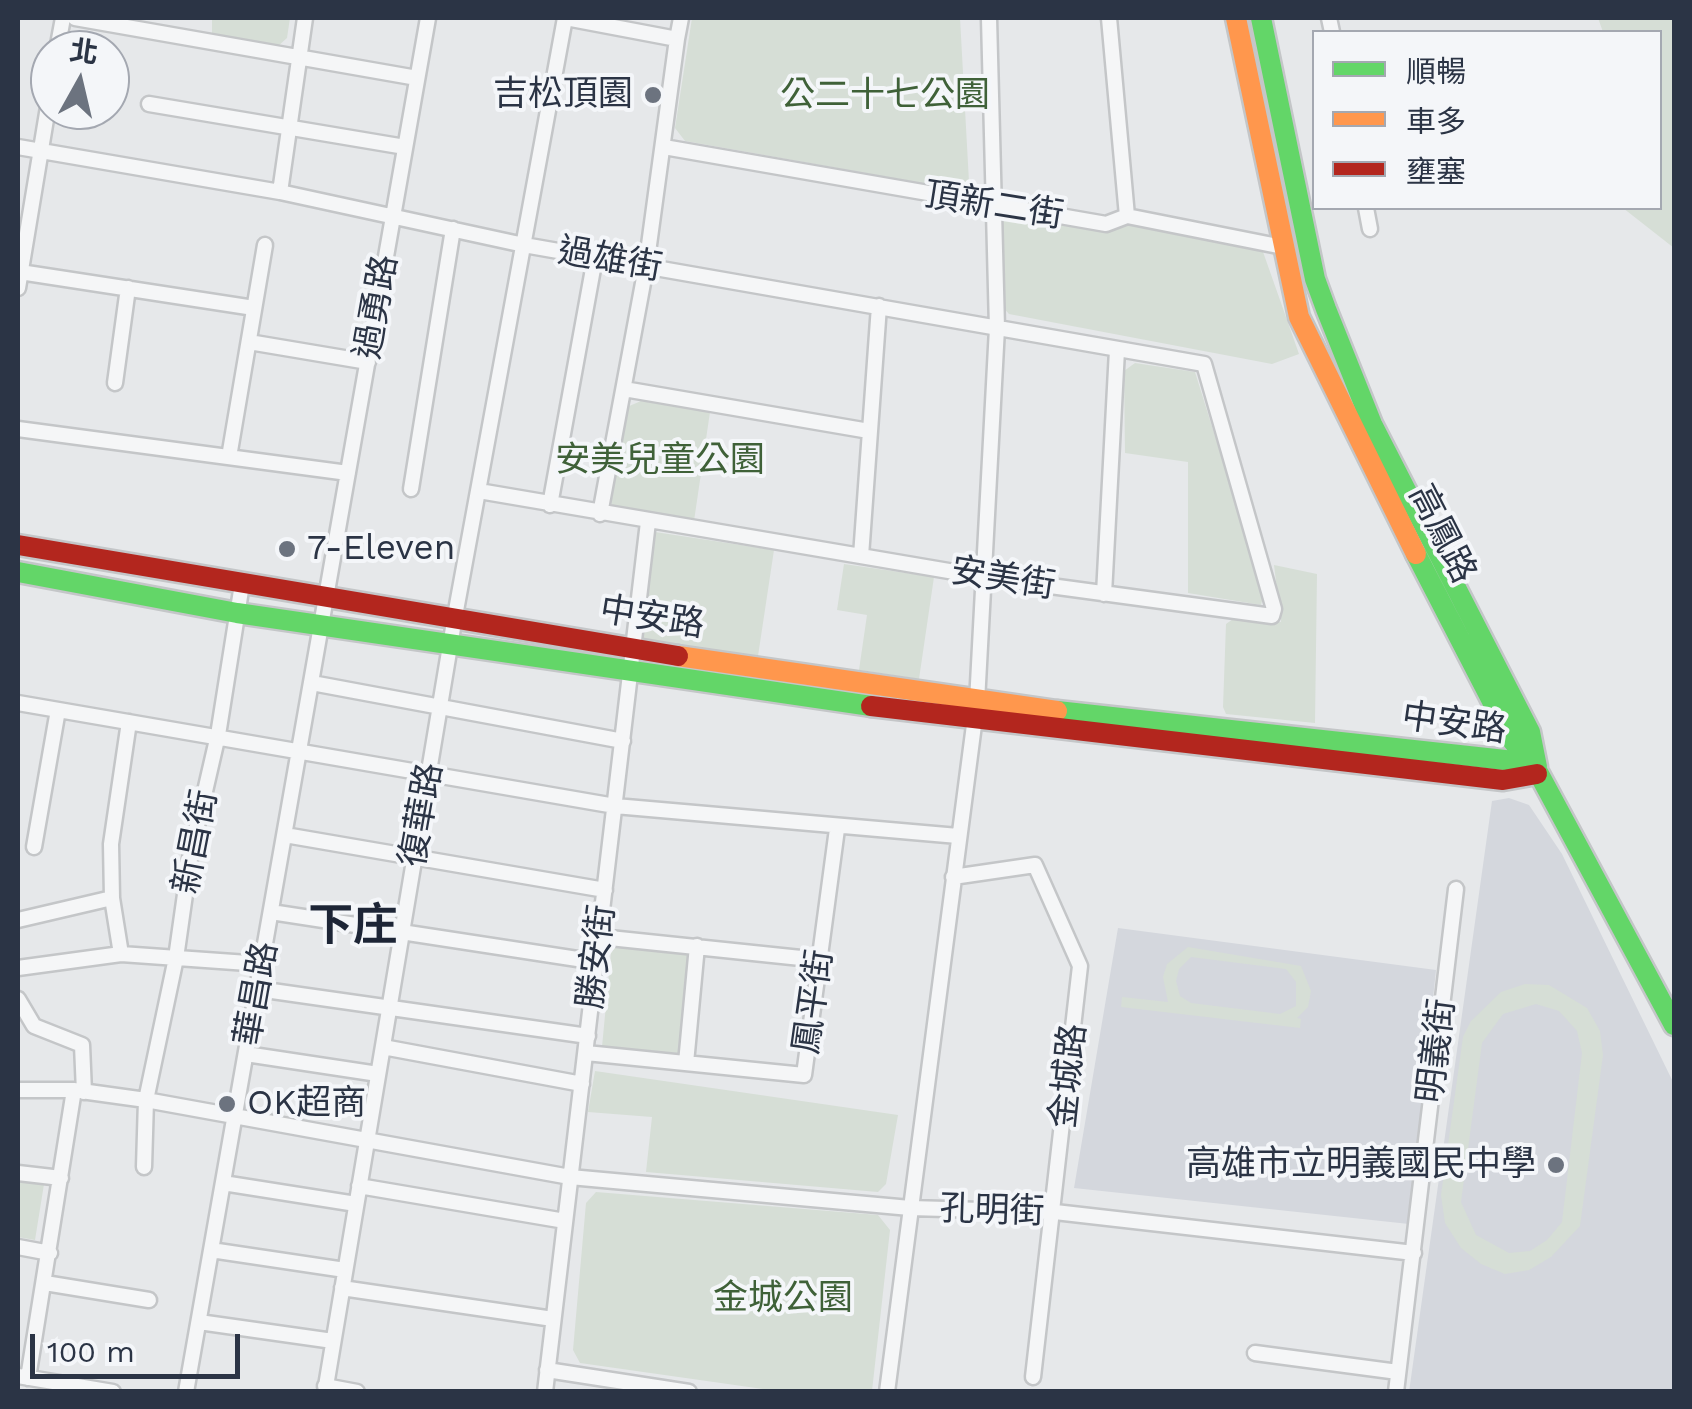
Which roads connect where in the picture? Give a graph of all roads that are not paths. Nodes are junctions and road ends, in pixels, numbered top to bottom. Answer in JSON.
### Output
{"nodes":[{"id":1,"x":75,"y":18,"type":"edge"},
{"id":2,"x":304,"y":18,"type":"edge"},
{"id":3,"x":428,"y":18,"type":"edge"},
{"id":4,"x":566,"y":18,"type":"edge"},
{"id":5,"x":681,"y":18,"type":"edge"},
{"id":6,"x":989,"y":18,"type":"edge"},
{"id":7,"x":1109,"y":18,"type":"edge"},
{"id":8,"x":1236,"y":18,"type":"edge"},
{"id":9,"x":1261,"y":18,"type":"edge"},
{"id":10,"x":678,"y":38,"type":"junction"},
{"id":11,"x":299,"y":57,"type":"junction"},
{"id":12,"x":417,"y":78,"type":"junction"},
{"id":13,"x":149,"y":104,"type":"dead end"},
{"id":14,"x":289,"y":128,"type":"junction"},
{"id":15,"x":44,"y":130,"type":"edge"},
{"id":16,"x":405,"y":147,"type":"junction"},
{"id":17,"x":664,"y":147,"type":"junction"},
{"id":18,"x":18,"y":148,"type":"edge"},
{"id":19,"x":41,"y":151,"type":"junction"},
{"id":20,"x":280,"y":192,"type":"junction"},
{"id":21,"x":993,"y":207,"type":"junction"},
{"id":22,"x":1366,"y":210,"type":"edge"},
{"id":23,"x":393,"y":216,"type":"junction"},
{"id":24,"x":1127,"y":216,"type":"junction"},
{"id":25,"x":1370,"y":228,"type":"dead end"},
{"id":26,"x":453,"y":229,"type":"junction"},
{"id":27,"x":265,"y":245,"type":"dead end"},
{"id":28,"x":524,"y":246,"type":"junction"},
{"id":29,"x":1283,"y":247,"type":"junction"},
{"id":30,"x":595,"y":258,"type":"junction"},
{"id":31,"x":646,"y":266,"type":"junction"},
{"id":32,"x":20,"y":272,"type":"junction"},
{"id":33,"x":18,"y":288,"type":"edge"},
{"id":34,"x":128,"y":288,"type":"junction"},
{"id":35,"x":879,"y":306,"type":"junction"},
{"id":36,"x":254,"y":308,"type":"junction"},
{"id":37,"x":997,"y":328,"type":"junction"},
{"id":38,"x":248,"y":342,"type":"junction"},
{"id":39,"x":1117,"y":350,"type":"junction"},
{"id":40,"x":368,"y":362,"type":"junction"},
{"id":41,"x":1204,"y":364,"type":"joint"},
{"id":42,"x":115,"y":382,"type":"dead end"},
{"id":43,"x":624,"y":389,"type":"junction"},
{"id":44,"x":18,"y":430,"type":"edge"},
{"id":45,"x":869,"y":432,"type":"junction"},
{"id":46,"x":230,"y":457,"type":"junction"},
{"id":47,"x":348,"y":473,"type":"junction"},
{"id":48,"x":410,"y":489,"type":"dead end"},
{"id":49,"x":478,"y":491,"type":"junction"},
{"id":50,"x":550,"y":505,"type":"junction"},
{"id":51,"x":600,"y":514,"type":"junction"},
{"id":52,"x":648,"y":522,"type":"junction"},
{"id":53,"x":18,"y":544,"type":"edge"},
{"id":54,"x":861,"y":556,"type":"junction"},
{"id":55,"x":18,"y":572,"type":"edge"},
{"id":56,"x":984,"y":578,"type":"junction"},
{"id":57,"x":242,"y":584,"type":"junction"},
{"id":58,"x":1104,"y":594,"type":"junction"},
{"id":59,"x":327,"y":596,"type":"junction"},
{"id":60,"x":237,"y":613,"type":"junction"},
{"id":61,"x":455,"y":616,"type":"junction"},
{"id":62,"x":322,"y":625,"type":"junction"},
{"id":63,"x":450,"y":645,"type":"junction"},
{"id":64,"x":632,"y":649,"type":"junction"},
{"id":65,"x":632,"y":672,"type":"junction"},
{"id":66,"x":312,"y":684,"type":"junction"},
{"id":67,"x":18,"y":703,"type":"edge"},
{"id":68,"x":440,"y":707,"type":"junction"},
{"id":69,"x":58,"y":710,"type":"junction"},
{"id":70,"x":976,"y":711,"type":"junction"},
{"id":71,"x":129,"y":722,"type":"junction"},
{"id":72,"x":218,"y":735,"type":"junction"},
{"id":73,"x":623,"y":741,"type":"junction"},
{"id":74,"x":300,"y":750,"type":"junction"},
{"id":75,"x":429,"y":774,"type":"junction"},
{"id":76,"x":1539,"y":774,"type":"junction"},
{"id":77,"x":616,"y":806,"type":"junction"},
{"id":78,"x":837,"y":829,"type":"junction"},
{"id":79,"x":285,"y":835,"type":"junction"},
{"id":80,"x":958,"y":836,"type":"junction"},
{"id":81,"x":34,"y":847,"type":"dead end"},
{"id":82,"x":414,"y":858,"type":"junction"},
{"id":83,"x":954,"y":877,"type":"junction"},
{"id":84,"x":1456,"y":888,"type":"dead end"},
{"id":85,"x":606,"y":890,"type":"junction"},
{"id":86,"x":112,"y":898,"type":"junction"},
{"id":87,"x":271,"y":912,"type":"junction"},
{"id":88,"x":18,"y":920,"type":"edge"},
{"id":89,"x":402,"y":931,"type":"junction"},
{"id":90,"x":600,"y":936,"type":"junction"},
{"id":91,"x":697,"y":946,"type":"junction"},
{"id":92,"x":121,"y":954,"type":"junction"},
{"id":93,"x":176,"y":958,"type":"junction"},
{"id":94,"x":820,"y":960,"type":"junction"},
{"id":95,"x":597,"y":962,"type":"junction"},
{"id":96,"x":262,"y":964,"type":"junction"},
{"id":97,"x":18,"y":968,"type":"edge"},
{"id":98,"x":258,"y":989,"type":"junction"},
{"id":99,"x":18,"y":998,"type":"edge"},
{"id":100,"x":389,"y":1008,"type":"junction"},
{"id":101,"x":1674,"y":1025,"type":"edge"},
{"id":102,"x":588,"y":1036,"type":"junction"},
{"id":103,"x":383,"y":1047,"type":"junction"},
{"id":104,"x":586,"y":1052,"type":"junction"},
{"id":105,"x":246,"y":1054,"type":"junction"},
{"id":106,"x":686,"y":1063,"type":"junction"},
{"id":107,"x":378,"y":1074,"type":"junction"},
{"id":108,"x":582,"y":1084,"type":"junction"},
{"id":109,"x":18,"y":1090,"type":"edge"},
{"id":110,"x":79,"y":1091,"type":"junction"},
{"id":111,"x":146,"y":1100,"type":"junction"},
{"id":112,"x":235,"y":1116,"type":"junction"},
{"id":113,"x":367,"y":1140,"type":"junction"},
{"id":114,"x":144,"y":1166,"type":"dead end"},
{"id":115,"x":18,"y":1172,"type":"edge"},
{"id":116,"x":570,"y":1177,"type":"junction"},
{"id":117,"x":61,"y":1178,"type":"junction"},
{"id":118,"x":223,"y":1183,"type":"junction"},
{"id":119,"x":359,"y":1186,"type":"junction"},
{"id":120,"x":356,"y":1204,"type":"junction"},
{"id":121,"x":910,"y":1208,"type":"junction"},
{"id":122,"x":1055,"y":1212,"type":"junction"},
{"id":123,"x":565,"y":1220,"type":"junction"},
{"id":124,"x":18,"y":1247,"type":"edge"},
{"id":125,"x":211,"y":1250,"type":"junction"},
{"id":126,"x":50,"y":1252,"type":"junction"},
{"id":127,"x":1414,"y":1254,"type":"junction"},
{"id":128,"x":345,"y":1270,"type":"junction"},
{"id":129,"x":45,"y":1283,"type":"junction"},
{"id":130,"x":342,"y":1288,"type":"junction"},
{"id":131,"x":149,"y":1300,"type":"dead end"},
{"id":132,"x":553,"y":1319,"type":"junction"},
{"id":133,"x":198,"y":1322,"type":"junction"},
{"id":134,"x":333,"y":1341,"type":"junction"},
{"id":135,"x":1256,"y":1354,"type":"dead end"},
{"id":136,"x":547,"y":1370,"type":"junction"},
{"id":137,"x":1398,"y":1372,"type":"junction"},
{"id":138,"x":23,"y":1377,"type":"edge"},
{"id":139,"x":1033,"y":1378,"type":"dead end"},
{"id":140,"x":325,"y":1389,"type":"edge"},
{"id":141,"x":114,"y":1392,"type":"edge"},
{"id":142,"x":186,"y":1392,"type":"edge"},
{"id":143,"x":357,"y":1392,"type":"edge"},
{"id":144,"x":544,"y":1392,"type":"edge"},
{"id":145,"x":689,"y":1392,"type":"edge"},
{"id":146,"x":887,"y":1392,"type":"edge"},
{"id":147,"x":1396,"y":1392,"type":"edge"}],
"edges":[{"from":1,"to":11,"type":"street"},
{"from":2,"to":11,"type":"street"},
{"from":3,"to":12,"type":"street","name":"過勇路"},
{"from":4,"to":10,"type":"street"},
{"from":4,"to":28,"type":"street","name":"復華路"},
{"from":5,"to":10,"type":"street"},
{"from":6,"to":21,"type":"street"},
{"from":7,"to":24,"type":"street"},
{"from":8,"to":29,"type":"street","name":"高鳳路"},
{"from":9,"to":76,"type":"street","name":"高鳳路"},
{"from":10,"to":17,"type":"street"},
{"from":11,"to":12,"type":"street"},
{"from":11,"to":14,"type":"street"},
{"from":12,"to":16,"type":"street","name":"過勇路"},
{"from":13,"to":14,"type":"street"},
{"from":14,"to":16,"type":"street"},
{"from":14,"to":20,"type":"street"},
{"from":15,"to":19,"type":"street"},
{"from":16,"to":23,"type":"street","name":"過勇路"},
{"from":17,"to":21,"type":"street","name":"頂新二街"},
{"from":17,"to":31,"type":"street"},
{"from":18,"to":19,"type":"street","name":"過雄街"},
{"from":19,"to":20,"type":"street","name":"過雄街"},
{"from":19,"to":32,"type":"street"},
{"from":20,"to":23,"type":"street","name":"過雄街"},
{"from":21,"to":24,"type":"street","name":"頂新二街"},
{"from":21,"to":37,"type":"street"},
{"from":22,"to":25,"type":"street"},
{"from":23,"to":26,"type":"street","name":"過雄街"},
{"from":23,"to":40,"type":"street","name":"過勇路"},
{"from":24,"to":29,"type":"street","name":"頂新二街"},
{"from":26,"to":28,"type":"street","name":"過雄街"},
{"from":26,"to":48,"type":"street"},
{"from":27,"to":36,"type":"street"},
{"from":28,"to":30,"type":"street","name":"過雄街"},
{"from":28,"to":49,"type":"street","name":"復華路"},
{"from":29,"to":76,"type":"street","name":"高鳳路"},
{"from":30,"to":31,"type":"street","name":"過雄街"},
{"from":30,"to":50,"type":"street"},
{"from":31,"to":35,"type":"street","name":"過雄街"},
{"from":31,"to":43,"type":"street"},
{"from":32,"to":33,"type":"street"},
{"from":32,"to":34,"type":"street"},
{"from":34,"to":36,"type":"street"},
{"from":34,"to":42,"type":"street"},
{"from":35,"to":37,"type":"street","name":"過雄街"},
{"from":35,"to":45,"type":"street"},
{"from":36,"to":38,"type":"street"},
{"from":37,"to":39,"type":"street","name":"過雄街"},
{"from":37,"to":56,"type":"street"},
{"from":38,"to":40,"type":"street"},
{"from":38,"to":46,"type":"street"},
{"from":39,"to":41,"type":"street","name":"過雄街"},
{"from":39,"to":58,"type":"street"},
{"from":40,"to":47,"type":"street","name":"過勇路"},
{"from":41,"to":58,"type":"street","name":"安美街"},
{"from":43,"to":45,"type":"street"},
{"from":43,"to":51,"type":"street"},
{"from":44,"to":46,"type":"street"},
{"from":45,"to":54,"type":"street"},
{"from":46,"to":47,"type":"street"},
{"from":47,"to":59,"type":"street","name":"過勇路"},
{"from":49,"to":50,"type":"street","name":"安美街"},
{"from":49,"to":61,"type":"street","name":"復華路"},
{"from":50,"to":51,"type":"street","name":"安美街"},
{"from":51,"to":52,"type":"street","name":"安美街"},
{"from":52,"to":54,"type":"street","name":"安美街"},
{"from":52,"to":64,"type":"street","name":"勝安街"},
{"from":53,"to":57,"type":"street","name":"中安路"},
{"from":54,"to":56,"type":"street","name":"安美街"},
{"from":55,"to":60,"type":"street","name":"中安路"},
{"from":56,"to":58,"type":"street","name":"安美街"},
{"from":56,"to":70,"type":"street"},
{"from":57,"to":59,"type":"street","name":"中安路"},
{"from":57,"to":60,"type":"street","name":"新昌街"},
{"from":59,"to":61,"type":"street","name":"中安路"},
{"from":59,"to":62,"type":"street","name":"華昌路"},
{"from":60,"to":62,"type":"street","name":"中安路"},
{"from":60,"to":72,"type":"street","name":"新昌街"},
{"from":61,"to":63,"type":"street","name":"復華路"},
{"from":61,"to":64,"type":"street","name":"中安路"},
{"from":62,"to":63,"type":"street","name":"中安路"},
{"from":62,"to":66,"type":"street","name":"華昌路"},
{"from":63,"to":65,"type":"street","name":"中安路"},
{"from":63,"to":68,"type":"street","name":"復華路"},
{"from":64,"to":65,"type":"street","name":"勝安街"},
{"from":64,"to":70,"type":"street","name":"中安路"},
{"from":65,"to":70,"type":"street","name":"中安路"},
{"from":65,"to":73,"type":"street","name":"勝安街"},
{"from":66,"to":68,"type":"street"},
{"from":66,"to":74,"type":"street","name":"華昌路"},
{"from":67,"to":69,"type":"street"},
{"from":68,"to":73,"type":"street"},
{"from":68,"to":75,"type":"street","name":"復華路"},
{"from":69,"to":71,"type":"street"},
{"from":69,"to":81,"type":"street"},
{"from":70,"to":76,"type":"street","name":"中安路"},
{"from":70,"to":80,"type":"street"},
{"from":71,"to":72,"type":"street"},
{"from":71,"to":86,"type":"street"},
{"from":72,"to":74,"type":"street"},
{"from":72,"to":93,"type":"street","name":"新昌街"},
{"from":73,"to":77,"type":"street","name":"勝安街"},
{"from":74,"to":75,"type":"street"},
{"from":74,"to":79,"type":"street","name":"華昌路"},
{"from":75,"to":77,"type":"street"},
{"from":75,"to":82,"type":"street","name":"復華路"},
{"from":76,"to":101,"type":"street","name":"高鳳路"},
{"from":77,"to":78,"type":"street"},
{"from":77,"to":85,"type":"street","name":"勝安街"},
{"from":78,"to":80,"type":"street"},
{"from":78,"to":94,"type":"street","name":"鳳平街"},
{"from":79,"to":82,"type":"street"},
{"from":79,"to":87,"type":"street","name":"華昌路"},
{"from":80,"to":83,"type":"street"},
{"from":82,"to":85,"type":"street"},
{"from":82,"to":89,"type":"street","name":"復華路"},
{"from":83,"to":121,"type":"street"},
{"from":83,"to":122,"type":"street","name":"金城路"},
{"from":84,"to":127,"type":"street","name":"明義街"},
{"from":85,"to":90,"type":"street","name":"勝安街"},
{"from":86,"to":88,"type":"street"},
{"from":86,"to":92,"type":"street"},
{"from":87,"to":89,"type":"street"},
{"from":87,"to":96,"type":"street","name":"華昌路"},
{"from":89,"to":95,"type":"street"},
{"from":89,"to":100,"type":"street","name":"復華路"},
{"from":90,"to":91,"type":"street"},
{"from":90,"to":95,"type":"street","name":"勝安街"},
{"from":91,"to":94,"type":"street"},
{"from":91,"to":106,"type":"street"},
{"from":92,"to":93,"type":"street"},
{"from":92,"to":97,"type":"street"},
{"from":93,"to":96,"type":"street"},
{"from":93,"to":111,"type":"street","name":"新昌街"},
{"from":94,"to":106,"type":"street","name":"鳳平街"},
{"from":95,"to":102,"type":"street","name":"勝安街"},
{"from":96,"to":98,"type":"street","name":"華昌路"},
{"from":98,"to":100,"type":"street"},
{"from":98,"to":105,"type":"street","name":"華昌路"},
{"from":99,"to":110,"type":"street"},
{"from":100,"to":102,"type":"street"},
{"from":100,"to":103,"type":"street","name":"復華路"},
{"from":102,"to":104,"type":"street","name":"勝安街"},
{"from":103,"to":107,"type":"street","name":"復華路"},
{"from":103,"to":108,"type":"street"},
{"from":104,"to":106,"type":"street","name":"鳳平街"},
{"from":104,"to":108,"type":"street","name":"勝安街"},
{"from":105,"to":107,"type":"street"},
{"from":105,"to":112,"type":"street","name":"華昌路"},
{"from":107,"to":113,"type":"street","name":"復華路"},
{"from":108,"to":116,"type":"street","name":"勝安街"},
{"from":109,"to":110,"type":"street"},
{"from":110,"to":111,"type":"street"},
{"from":110,"to":117,"type":"street"},
{"from":111,"to":112,"type":"street"},
{"from":111,"to":114,"type":"street","name":"新昌街"},
{"from":112,"to":113,"type":"street","name":"孔明街"},
{"from":112,"to":118,"type":"street","name":"華昌路"},
{"from":113,"to":116,"type":"street","name":"孔明街"},
{"from":113,"to":119,"type":"street","name":"復華路"},
{"from":115,"to":117,"type":"street"},
{"from":116,"to":121,"type":"street","name":"孔明街"},
{"from":116,"to":123,"type":"street","name":"勝安街"},
{"from":117,"to":126,"type":"street"},
{"from":118,"to":120,"type":"street"},
{"from":118,"to":125,"type":"street","name":"華昌路"},
{"from":119,"to":120,"type":"street","name":"復華路"},
{"from":119,"to":123,"type":"street"},
{"from":120,"to":128,"type":"street","name":"復華路"},
{"from":121,"to":122,"type":"street","name":"孔明街"},
{"from":121,"to":146,"type":"street"},
{"from":122,"to":127,"type":"street","name":"孔明街"},
{"from":122,"to":139,"type":"street","name":"金城路"},
{"from":123,"to":132,"type":"street","name":"勝安街"},
{"from":124,"to":126,"type":"street"},
{"from":125,"to":128,"type":"street"},
{"from":125,"to":133,"type":"street","name":"華昌路"},
{"from":126,"to":129,"type":"street"},
{"from":127,"to":137,"type":"street","name":"明義街"},
{"from":128,"to":130,"type":"street","name":"復華路"},
{"from":129,"to":131,"type":"street"},
{"from":129,"to":138,"type":"street"},
{"from":130,"to":132,"type":"street"},
{"from":130,"to":134,"type":"street","name":"復華路"},
{"from":132,"to":136,"type":"street","name":"勝安街"},
{"from":133,"to":134,"type":"street"},
{"from":133,"to":142,"type":"street","name":"華昌路"},
{"from":134,"to":140,"type":"street","name":"復華路"},
{"from":135,"to":137,"type":"street"},
{"from":136,"to":144,"type":"street","name":"勝安街"},
{"from":136,"to":145,"type":"street"},
{"from":137,"to":147,"type":"street","name":"明義街"},
{"from":138,"to":141,"type":"street"},
{"from":140,"to":143,"type":"street"}]}
